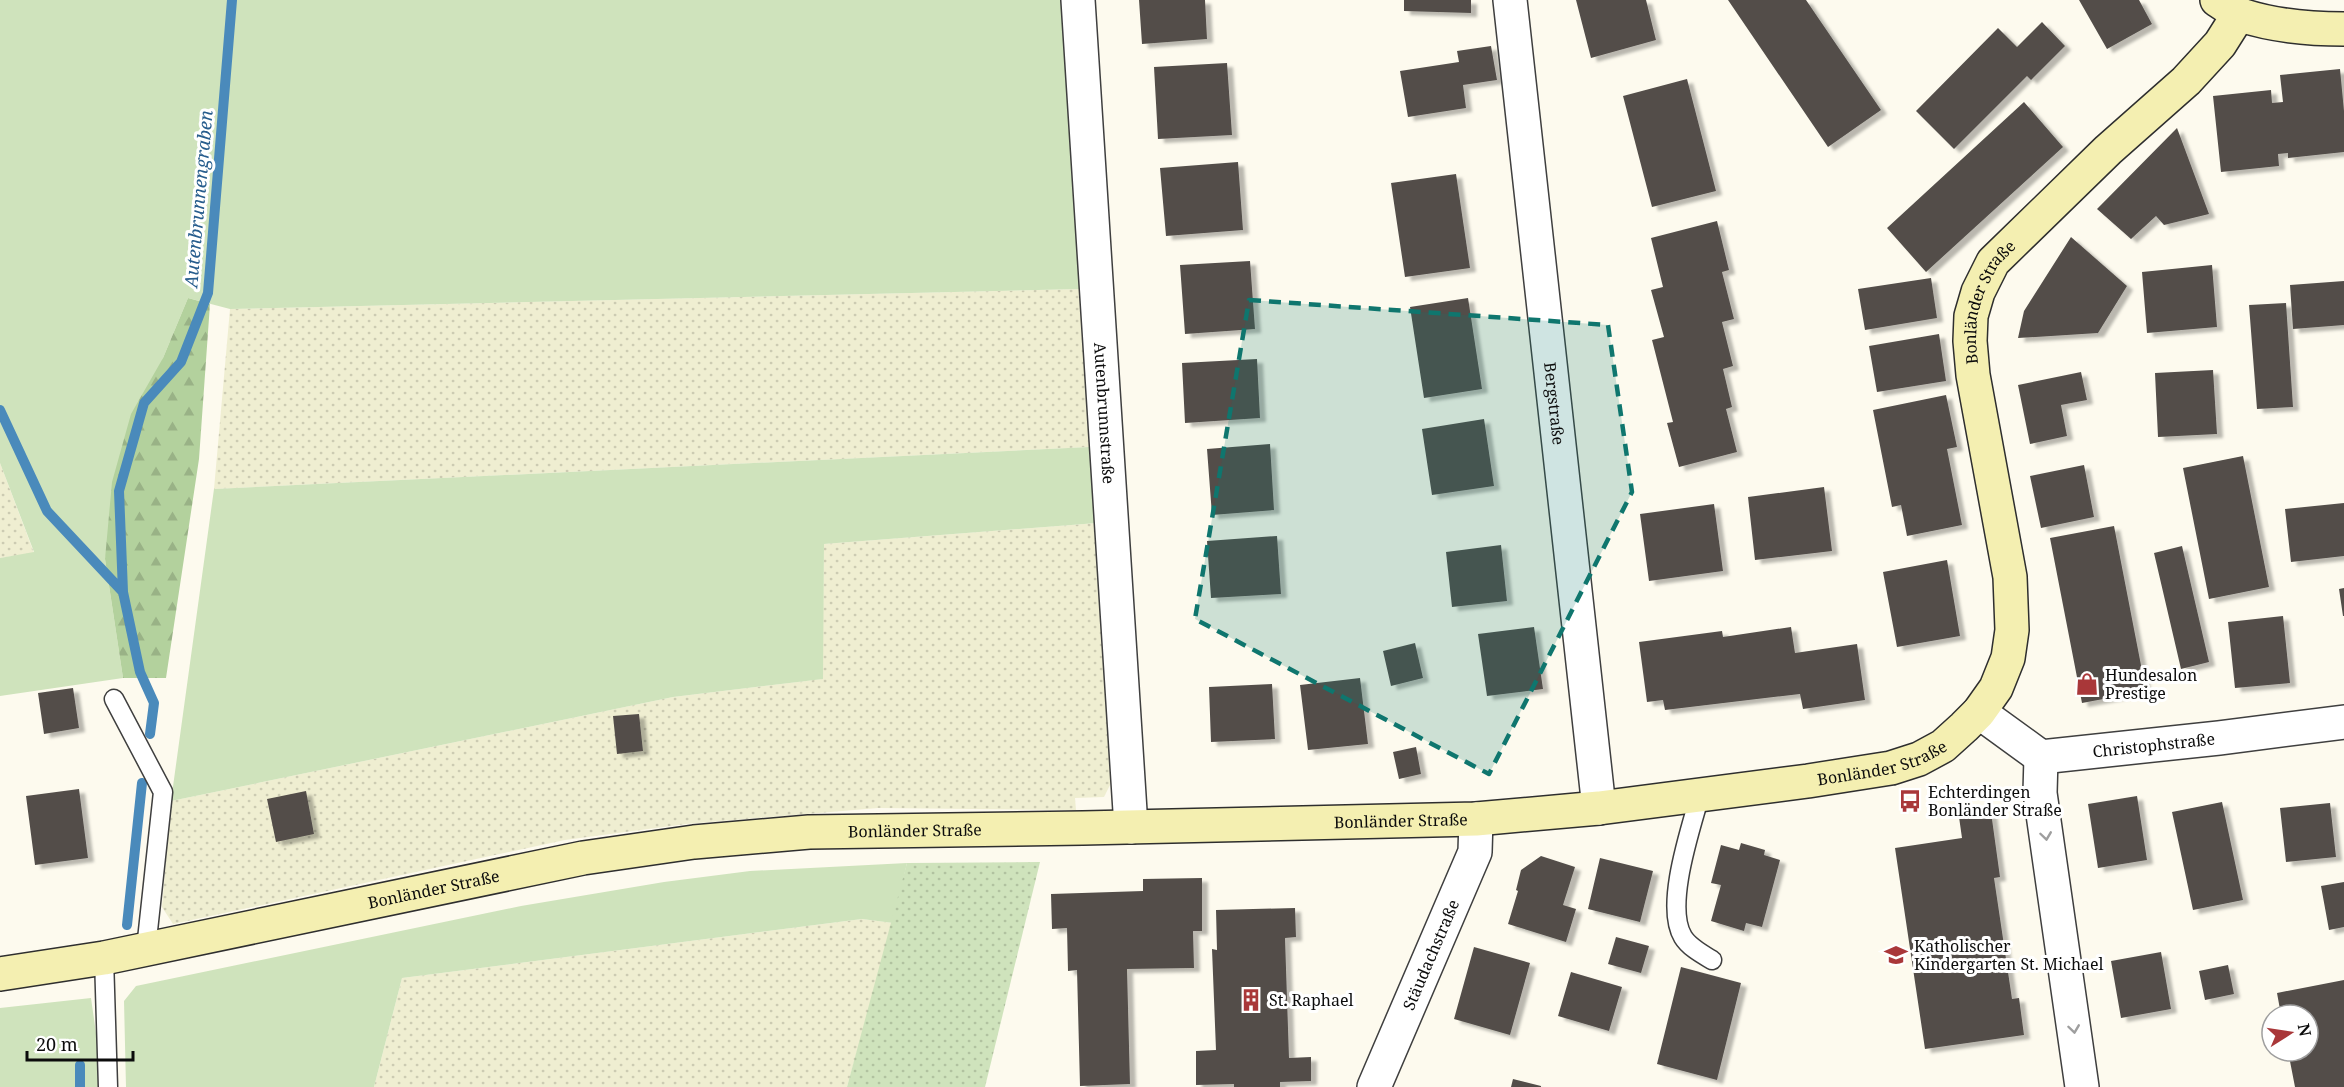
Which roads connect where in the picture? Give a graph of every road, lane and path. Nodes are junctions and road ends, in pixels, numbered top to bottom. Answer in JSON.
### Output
{"nodes":[{"id":1,"x":1078,"y":0,"type":"edge"},
{"id":2,"x":1510,"y":0,"type":"edge"},
{"id":3,"x":2228,"y":7,"type":"edge"},
{"id":4,"x":2344,"y":29,"type":"edge"},
{"id":5,"x":114,"y":699,"type":"dead end"},
{"id":6,"x":1979,"y":712,"type":"junction"},
{"id":7,"x":2344,"y":722,"type":"edge"},
{"id":8,"x":2041,"y":757,"type":"junction"},
{"id":9,"x":1700,"y":795,"type":"junction"},
{"id":10,"x":1599,"y":808,"type":"junction"},
{"id":11,"x":1476,"y":819,"type":"junction"},
{"id":12,"x":1131,"y":827,"type":"junction"},
{"id":13,"x":146,"y":949,"type":"junction"},
{"id":14,"x":104,"y":958,"type":"junction"},
{"id":15,"x":1712,"y":960,"type":"dead end"},
{"id":16,"x":0,"y":974,"type":"edge"},
{"id":17,"x":108,"y":1087,"type":"edge"},
{"id":18,"x":1374,"y":1087,"type":"edge"},
{"id":19,"x":2082,"y":1087,"type":"edge"}],
"edges":[{"from":1,"to":12,"type":"street","name":"Autenbrunnstraße"},
{"from":2,"to":10,"type":"street","name":"Bergstraße"},
{"from":3,"to":4,"type":"street"},
{"from":3,"to":6,"type":"street","name":"Bonländer Straße"},
{"from":5,"to":13,"type":"lane"},
{"from":6,"to":8,"type":"street"},
{"from":6,"to":9,"type":"street","name":"Bonländer Straße"},
{"from":7,"to":8,"type":"street","name":"Christophstraße"},
{"from":8,"to":19,"type":"street","one_way":true},
{"from":9,"to":10,"type":"street","name":"Bonländer Straße"},
{"from":9,"to":15,"type":"lane"},
{"from":10,"to":11,"type":"street","name":"Bonländer Straße"},
{"from":11,"to":12,"type":"street","name":"Bonländer Straße"},
{"from":11,"to":18,"type":"street","name":"Stäudachstraße"},
{"from":12,"to":13,"type":"street","name":"Bonländer Straße"},
{"from":13,"to":14,"type":"street","name":"Bonländer Straße"},
{"from":14,"to":16,"type":"street","name":"Bonländer Straße"},
{"from":14,"to":17,"type":"lane"}]}
